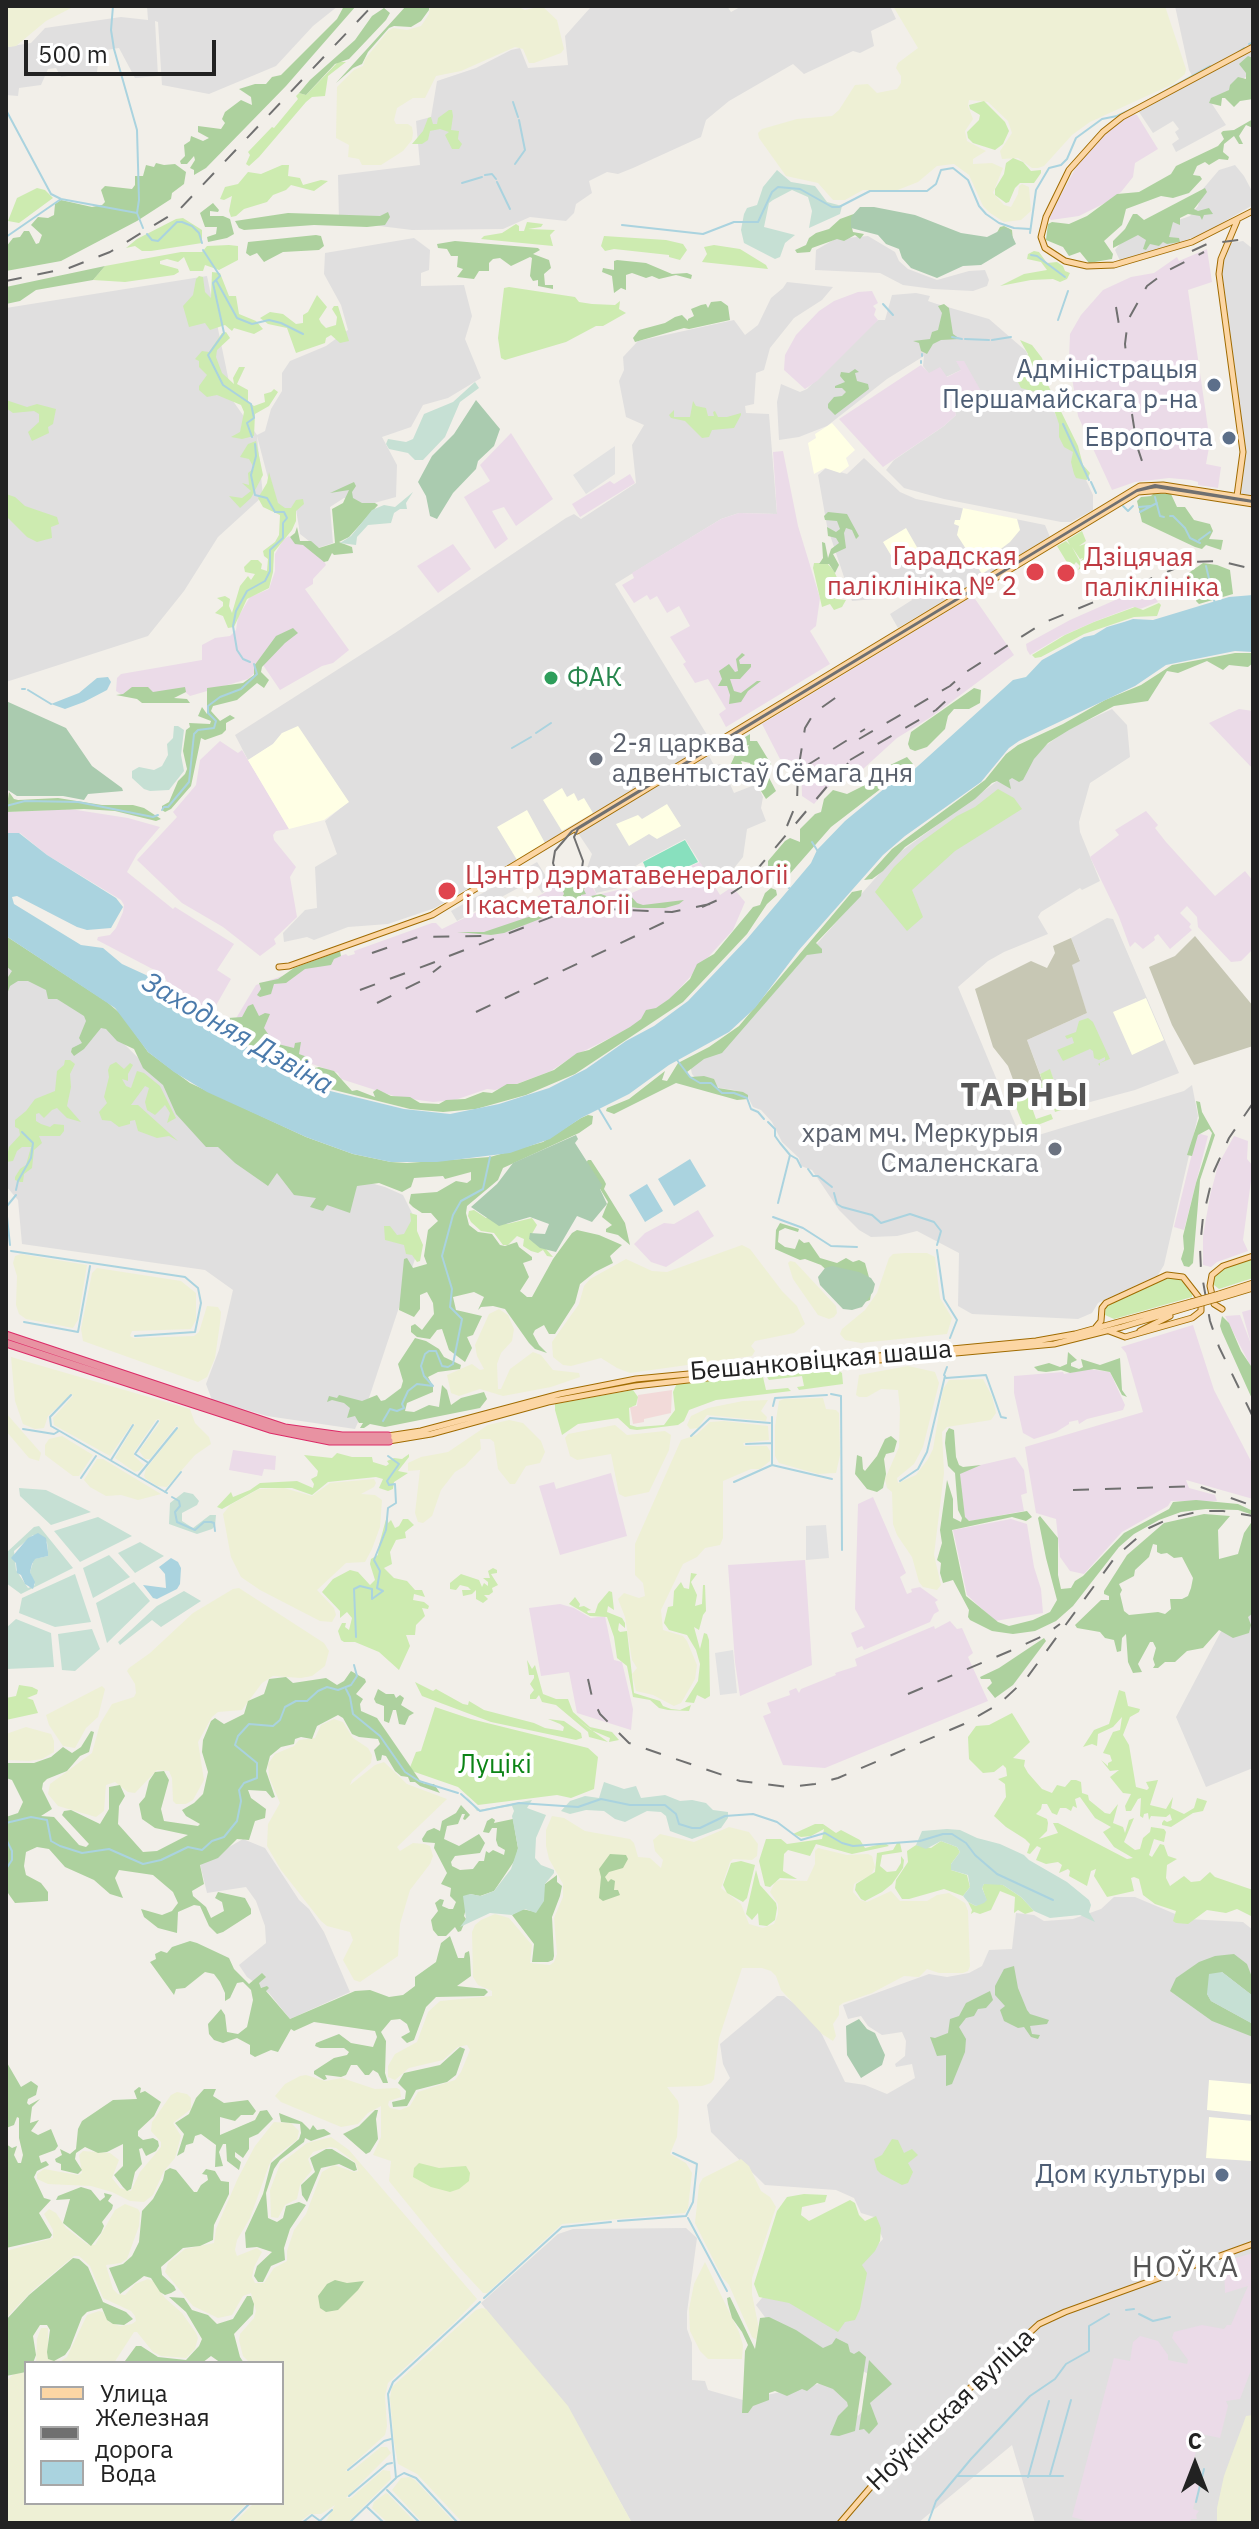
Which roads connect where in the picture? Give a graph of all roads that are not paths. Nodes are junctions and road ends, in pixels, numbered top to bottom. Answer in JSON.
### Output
{"nodes":[{"id":1,"x":1253,"y":47,"type":"edge"},
{"id":2,"x":1253,"y":211,"type":"edge"},
{"id":3,"x":1237,"y":221,"type":"junction"},
{"id":4,"x":1218,"y":230,"type":"junction"},
{"id":5,"x":1231,"y":237,"type":"junction"},
{"id":6,"x":1236,"y":499,"type":"junction"},
{"id":7,"x":1253,"y":502,"type":"edge"},
{"id":8,"x":279,"y":967,"type":"dead end"},
{"id":9,"x":1253,"y":1256,"type":"edge"},
{"id":10,"x":1253,"y":1286,"type":"edge"},
{"id":11,"x":1192,"y":1304,"type":"junction"},
{"id":12,"x":1182,"y":1309,"type":"junction"},
{"id":13,"x":1222,"y":1309,"type":"dead end"},
{"id":14,"x":1101,"y":1314,"type":"junction"},
{"id":15,"x":1124,"y":1321,"type":"junction"},
{"id":16,"x":1147,"y":1329,"type":"junction"},
{"id":17,"x":1092,"y":1330,"type":"junction"},
{"id":18,"x":1109,"y":1331,"type":"junction"},
{"id":19,"x":6,"y":1335,"type":"edge"},
{"id":20,"x":6,"y":1343,"type":"edge"},
{"id":21,"x":388,"y":1438,"type":"junction"},
{"id":22,"x":1253,"y":2244,"type":"edge"},
{"id":23,"x":840,"y":2523,"type":"edge"}],
"edges":[{"from":1,"to":4,"type":"main road"},
{"from":2,"to":3,"type":"main road"},
{"from":3,"to":4,"type":"main road"},
{"from":3,"to":5,"type":"main road"},
{"from":4,"to":5,"type":"main road"},
{"from":5,"to":6,"type":"main road"},
{"from":6,"to":7,"type":"main road"},
{"from":6,"to":8,"type":"main road"},
{"from":9,"to":13,"type":"main road"},
{"from":10,"to":11,"type":"main road","name":"Бешанковіцкая шаша","bridge":true},
{"from":11,"to":12,"type":"main road","name":"Бешанковіцкая шаша"},
{"from":11,"to":15,"type":"main road","name":"Бешанковіцкая шаша"},
{"from":12,"to":16,"type":"main road"},
{"from":12,"to":18,"type":"main road","name":"Бешанковіцкая шаша"},
{"from":14,"to":15,"type":"main road"},
{"from":14,"to":16,"type":"main road"},
{"from":14,"to":17,"type":"main road"},
{"from":15,"to":17,"type":"main road","name":"Бешанковіцкая шаша"},
{"from":16,"to":18,"type":"main road"},
{"from":17,"to":21,"type":"main road","name":"Бешанковіцкая шаша"},
{"from":18,"to":21,"type":"main road","name":"Бешанковіцкая шаша"},
{"from":19,"to":21,"type":"highway"},
{"from":20,"to":21,"type":"highway"},
{"from":22,"to":23,"type":"main road","name":"Ноўкінская вуліца"}]}
